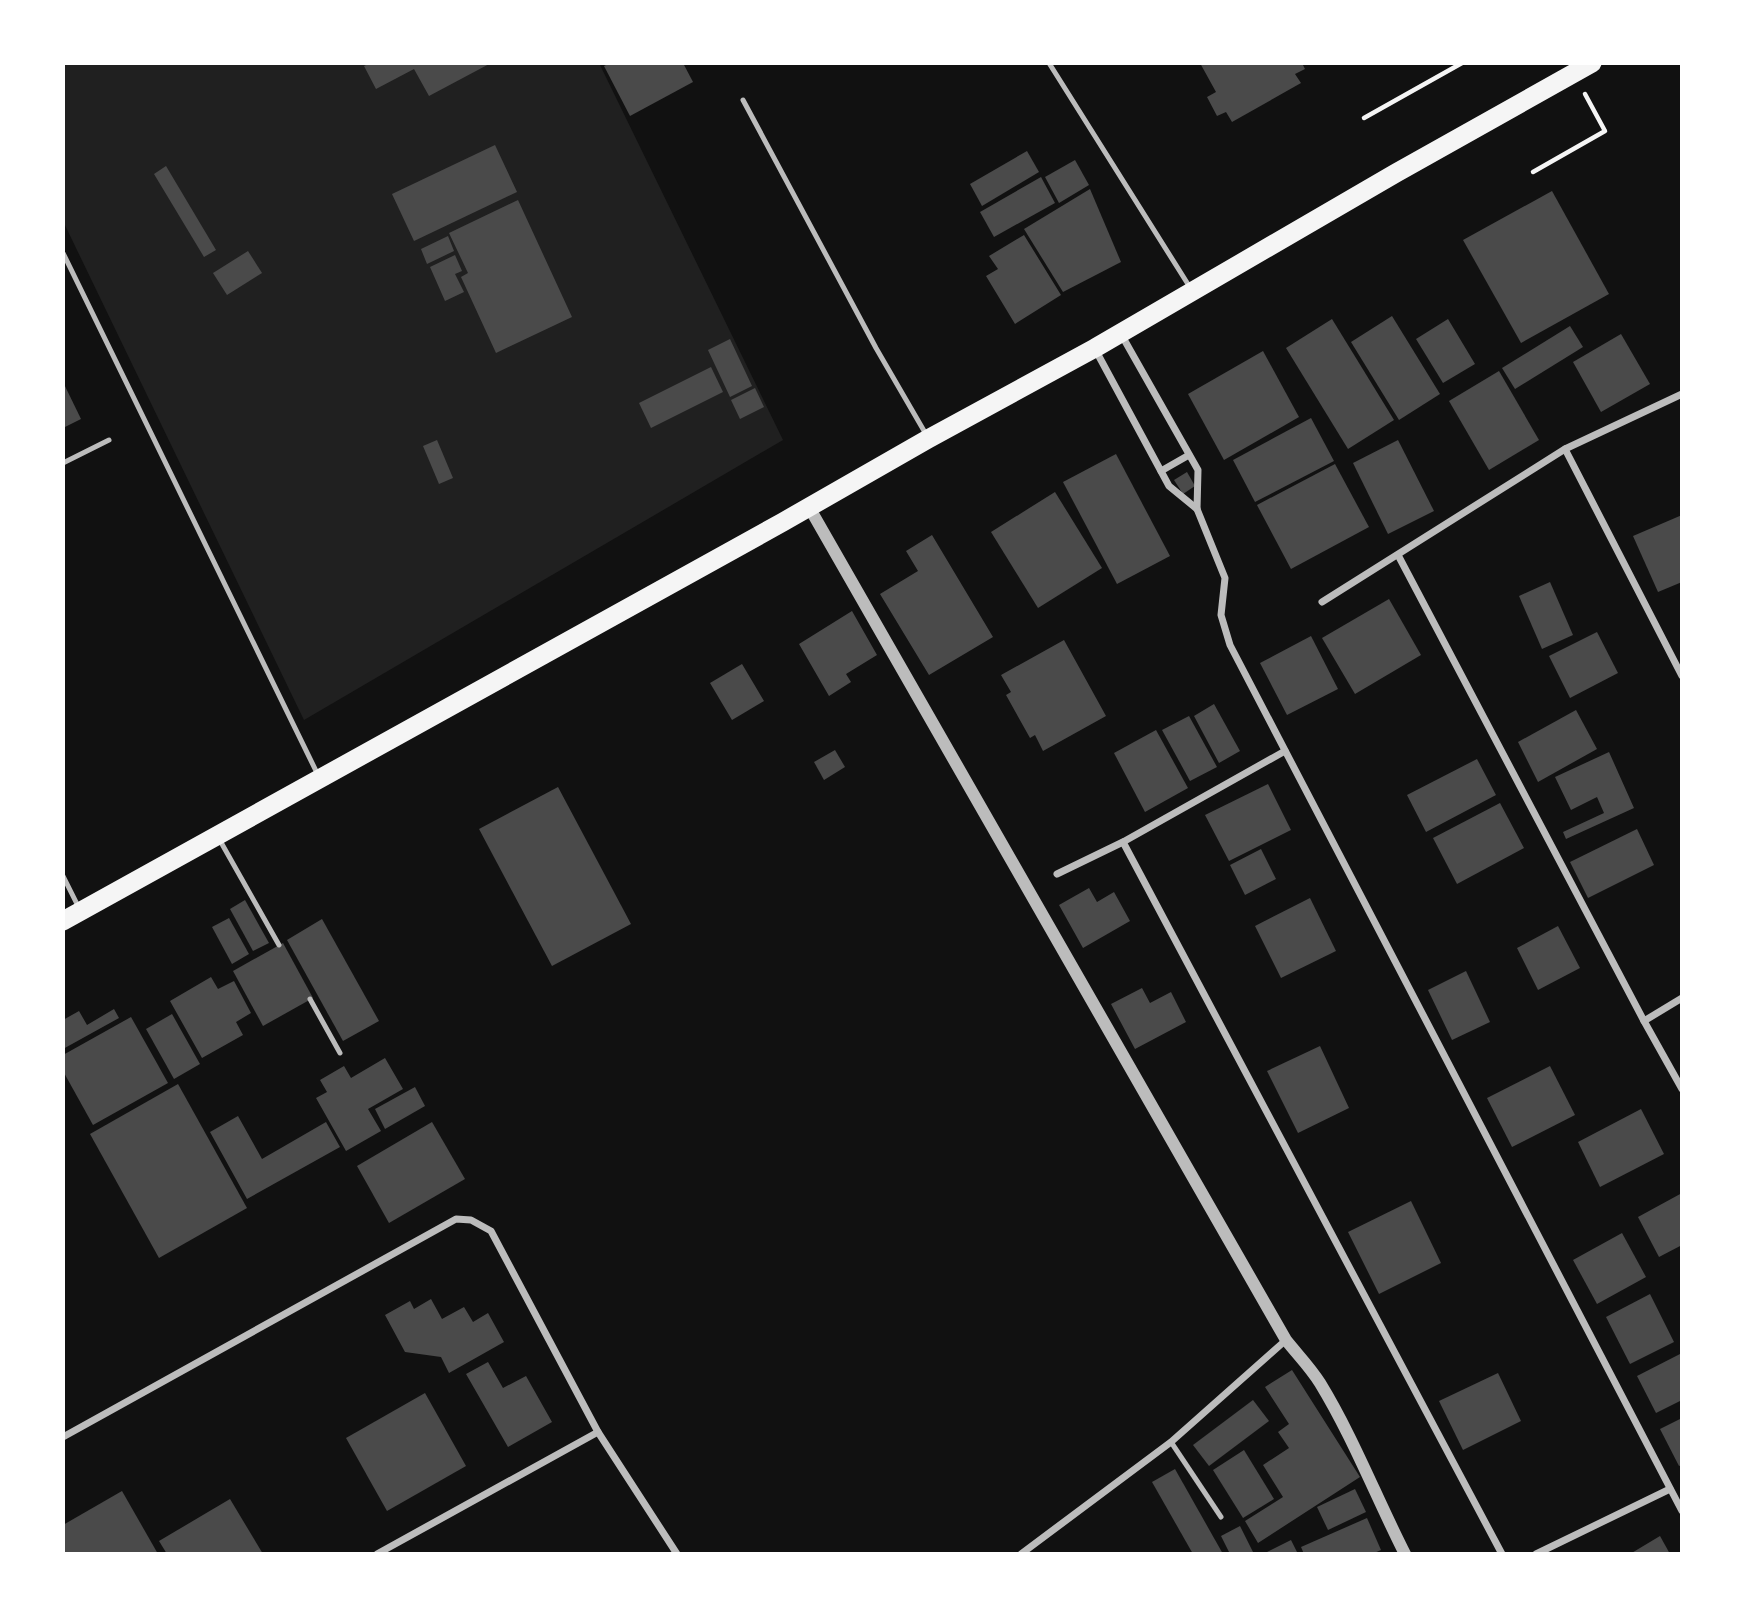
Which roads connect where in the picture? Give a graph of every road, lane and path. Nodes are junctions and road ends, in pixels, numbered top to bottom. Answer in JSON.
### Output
{"nodes":[{"id":1,"x":1049,"y":63,"type":"edge"},
{"id":2,"x":1462,"y":63,"type":"edge"},
{"id":3,"x":1592,"y":63,"type":"edge"},
{"id":4,"x":1573,"y":74,"type":"junction"},
{"id":5,"x":743,"y":100,"type":"dead end"},
{"id":6,"x":1364,"y":118,"type":"dead end"},
{"id":7,"x":1533,"y":172,"type":"dead end"},
{"id":8,"x":63,"y":253,"type":"edge"},
{"id":9,"x":1193,"y":291,"type":"junction"},
{"id":10,"x":1120,"y":332,"type":"junction"},
{"id":11,"x":1095,"y":348,"type":"junction"},
{"id":12,"x":1682,"y":394,"type":"edge"},
{"id":13,"x":928,"y":439,"type":"junction"},
{"id":14,"x":108,"y":440,"type":"dead end"},
{"id":15,"x":1564,"y":449,"type":"junction"},
{"id":16,"x":1189,"y":455,"type":"junction"},
{"id":17,"x":63,"y":463,"type":"edge"},
{"id":18,"x":1161,"y":471,"type":"junction"},
{"id":19,"x":809,"y":507,"type":"junction"},
{"id":20,"x":1197,"y":509,"type":"junction"},
{"id":21,"x":1398,"y":555,"type":"junction"},
{"id":22,"x":1322,"y":602,"type":"dead end"},
{"id":23,"x":1682,"y":676,"type":"edge"},
{"id":24,"x":1284,"y":751,"type":"junction"},
{"id":25,"x":320,"y":778,"type":"junction"},
{"id":26,"x":217,"y":835,"type":"junction"},
{"id":27,"x":1123,"y":842,"type":"junction"},
{"id":28,"x":1057,"y":874,"type":"dead end"},
{"id":29,"x":63,"y":876,"type":"edge"},
{"id":30,"x":81,"y":911,"type":"junction"},
{"id":31,"x":63,"y":921,"type":"edge"},
{"id":32,"x":279,"y":945,"type":"dead end"},
{"id":33,"x":1682,"y":998,"type":"edge"},
{"id":34,"x":310,"y":999,"type":"dead end"},
{"id":35,"x":1644,"y":1021,"type":"junction"},
{"id":36,"x":340,"y":1053,"type":"dead end"},
{"id":37,"x":1682,"y":1089,"type":"edge"},
{"id":38,"x":1286,"y":1340,"type":"junction"},
{"id":39,"x":598,"y":1432,"type":"junction"},
{"id":40,"x":63,"y":1437,"type":"edge"},
{"id":41,"x":1171,"y":1442,"type":"junction"},
{"id":42,"x":1670,"y":1489,"type":"junction"},
{"id":43,"x":1682,"y":1511,"type":"edge"},
{"id":44,"x":1221,"y":1517,"type":"dead end"},
{"id":45,"x":377,"y":1554,"type":"edge"},
{"id":46,"x":677,"y":1554,"type":"edge"},
{"id":47,"x":1021,"y":1554,"type":"edge"},
{"id":48,"x":1405,"y":1554,"type":"edge"},
{"id":49,"x":1502,"y":1554,"type":"edge"},
{"id":50,"x":1536,"y":1554,"type":"edge"}],
"edges":[{"from":1,"to":9,"type":"lane"},
{"from":2,"to":6,"type":"path"},
{"from":3,"to":4,"type":"highway"},
{"from":4,"to":7,"type":"path"},
{"from":4,"to":9,"type":"highway"},
{"from":5,"to":13,"type":"lane"},
{"from":8,"to":25,"type":"lane"},
{"from":9,"to":10,"type":"highway"},
{"from":10,"to":11,"type":"highway"},
{"from":10,"to":16,"type":"street"},
{"from":11,"to":13,"type":"highway"},
{"from":11,"to":18,"type":"street"},
{"from":12,"to":15,"type":"street"},
{"from":13,"to":19,"type":"highway"},
{"from":14,"to":17,"type":"lane"},
{"from":15,"to":21,"type":"street"},
{"from":15,"to":23,"type":"street"},
{"from":16,"to":18,"type":"street"},
{"from":16,"to":20,"type":"street"},
{"from":18,"to":20,"type":"street"},
{"from":19,"to":25,"type":"highway"},
{"from":19,"to":38,"type":"street"},
{"from":20,"to":24,"type":"street"},
{"from":21,"to":22,"type":"street"},
{"from":21,"to":35,"type":"street"},
{"from":24,"to":27,"type":"street"},
{"from":24,"to":42,"type":"street"},
{"from":25,"to":26,"type":"highway"},
{"from":26,"to":30,"type":"highway"},
{"from":26,"to":32,"type":"lane"},
{"from":27,"to":28,"type":"street"},
{"from":27,"to":49,"type":"street"},
{"from":29,"to":30,"type":"lane"},
{"from":30,"to":31,"type":"highway"},
{"from":33,"to":35,"type":"street"},
{"from":34,"to":36,"type":"lane"},
{"from":35,"to":37,"type":"street"},
{"from":38,"to":41,"type":"street"},
{"from":38,"to":48,"type":"street"},
{"from":39,"to":40,"type":"street"},
{"from":39,"to":45,"type":"street"},
{"from":39,"to":46,"type":"street"},
{"from":41,"to":44,"type":"lane"},
{"from":41,"to":47,"type":"street"},
{"from":42,"to":43,"type":"street"},
{"from":42,"to":50,"type":"street"}]}
